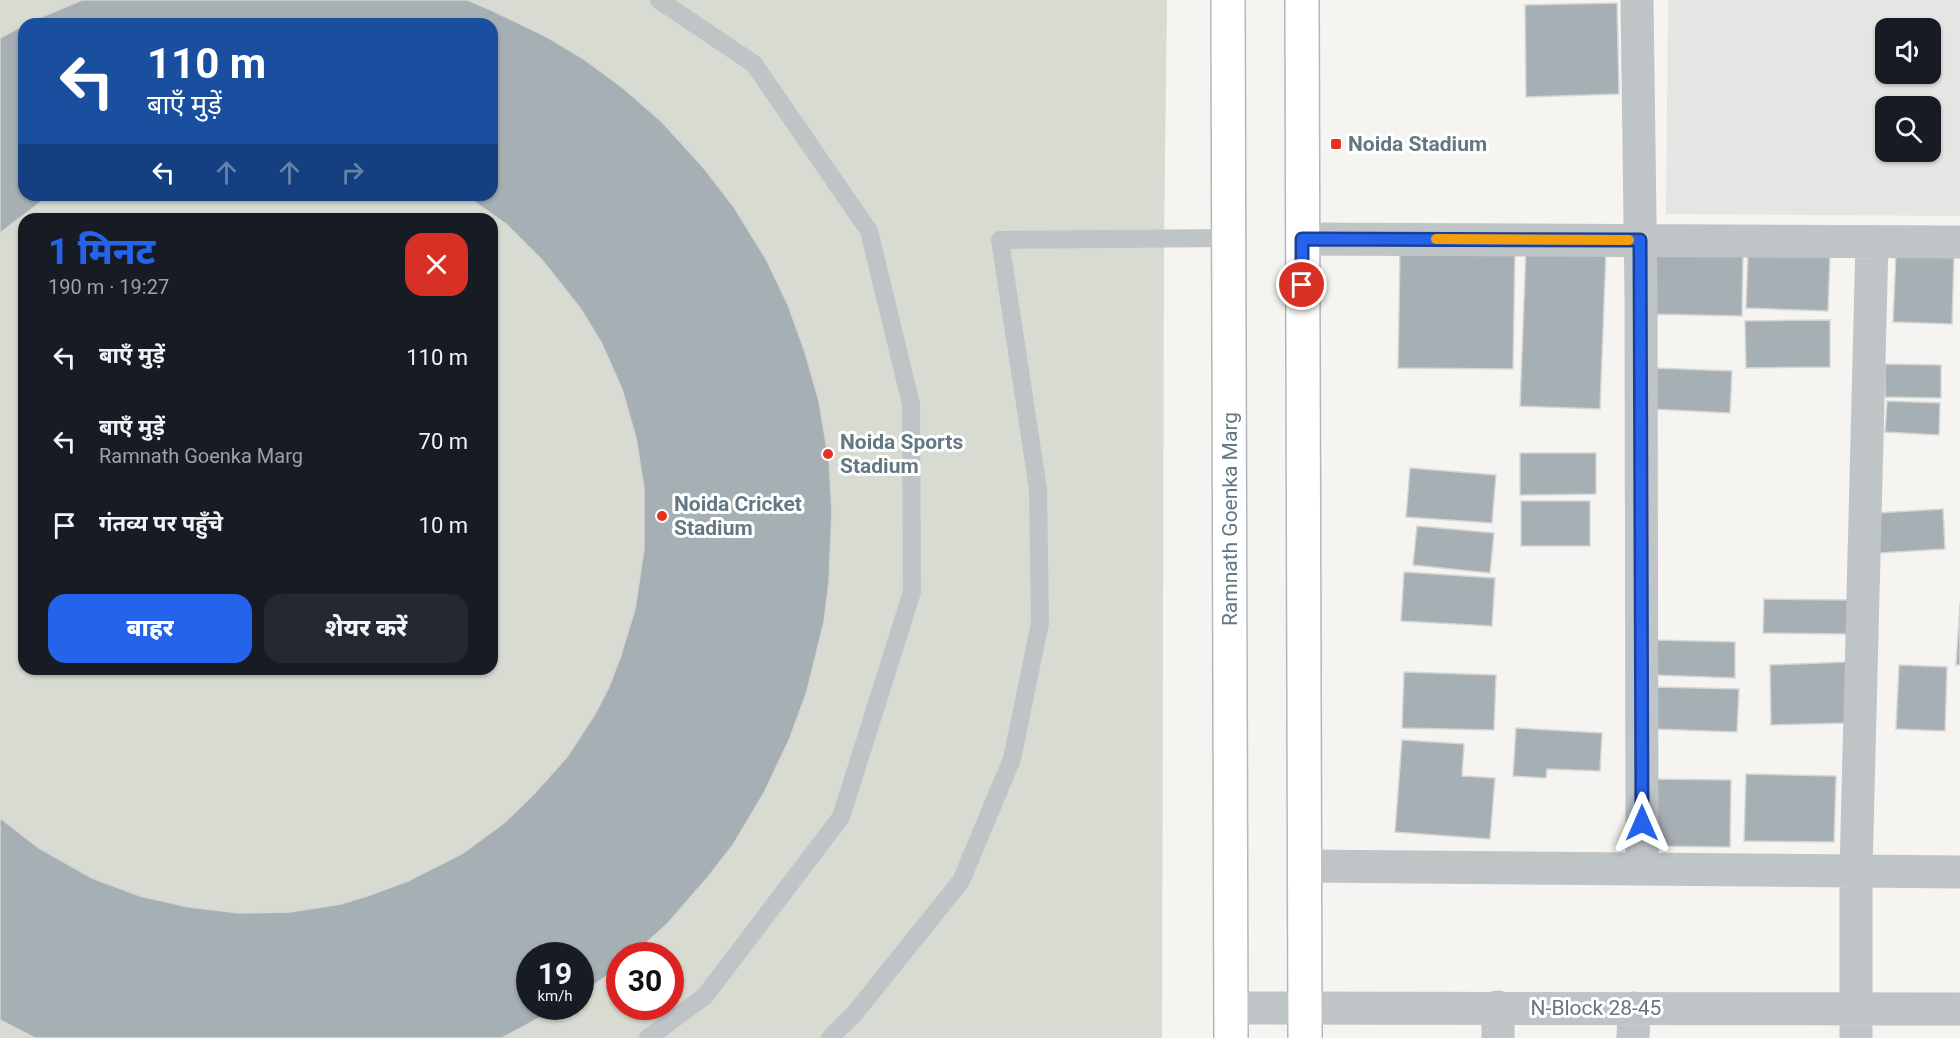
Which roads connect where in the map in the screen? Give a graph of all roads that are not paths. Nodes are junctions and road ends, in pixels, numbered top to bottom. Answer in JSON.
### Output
{"nodes":[{"id":1,"x":659,"y":0,"type":"edge"},
{"id":2,"x":1228,"y":0,"type":"edge"},
{"id":3,"x":1302,"y":0,"type":"edge"},
{"id":4,"x":1637,"y":0,"type":"edge"},
{"id":5,"x":1230,"y":238,"type":"junction"},
{"id":6,"x":1302,"y":239,"type":"junction"},
{"id":7,"x":1640,"y":240,"type":"junction"},
{"id":8,"x":1872,"y":242,"type":"junction"},
{"id":9,"x":1960,"y":242,"type":"edge"},
{"id":10,"x":1304,"y":866,"type":"junction"},
{"id":11,"x":1642,"y":869,"type":"junction"},
{"id":12,"x":1856,"y":871,"type":"junction"},
{"id":13,"x":1960,"y":872,"type":"edge"},
{"id":14,"x":1960,"y":1009,"type":"edge"},
{"id":15,"x":1231,"y":1023,"type":"edge"},
{"id":16,"x":1305,"y":1023,"type":"edge"},
{"id":17,"x":1498,"y":1023,"type":"edge"},
{"id":18,"x":1633,"y":1023,"type":"edge"},
{"id":19,"x":1856,"y":1023,"type":"edge"},
{"id":20,"x":648,"y":1038,"type":"edge"},
{"id":21,"x":830,"y":1038,"type":"edge"}],
"edges":[{"from":1,"to":20,"type":"lane"},
{"from":2,"to":5,"type":"street","name":"Ramnath Goenka Marg"},
{"from":3,"to":6,"type":"street"},
{"from":4,"to":7,"type":"street"},
{"from":5,"to":15,"type":"street","name":"Ramnath Goenka Marg"},
{"from":5,"to":21,"type":"lane"},
{"from":6,"to":7,"type":"street"},
{"from":6,"to":10,"type":"street"},
{"from":7,"to":8,"type":"street"},
{"from":7,"to":11,"type":"street"},
{"from":8,"to":9,"type":"street"},
{"from":8,"to":12,"type":"street"},
{"from":10,"to":11,"type":"street"},
{"from":10,"to":16,"type":"street"},
{"from":11,"to":12,"type":"street"},
{"from":12,"to":13,"type":"street"},
{"from":12,"to":19,"type":"street"},
{"from":14,"to":19,"type":"street","name":"N-Block 28-45"},
{"from":15,"to":16,"type":"street","name":"N-Block 28-45"},
{"from":16,"to":17,"type":"street","name":"N-Block 28-45"},
{"from":17,"to":18,"type":"street","name":"N-Block 28-45"},
{"from":18,"to":19,"type":"street","name":"N-Block 28-45"}]}
